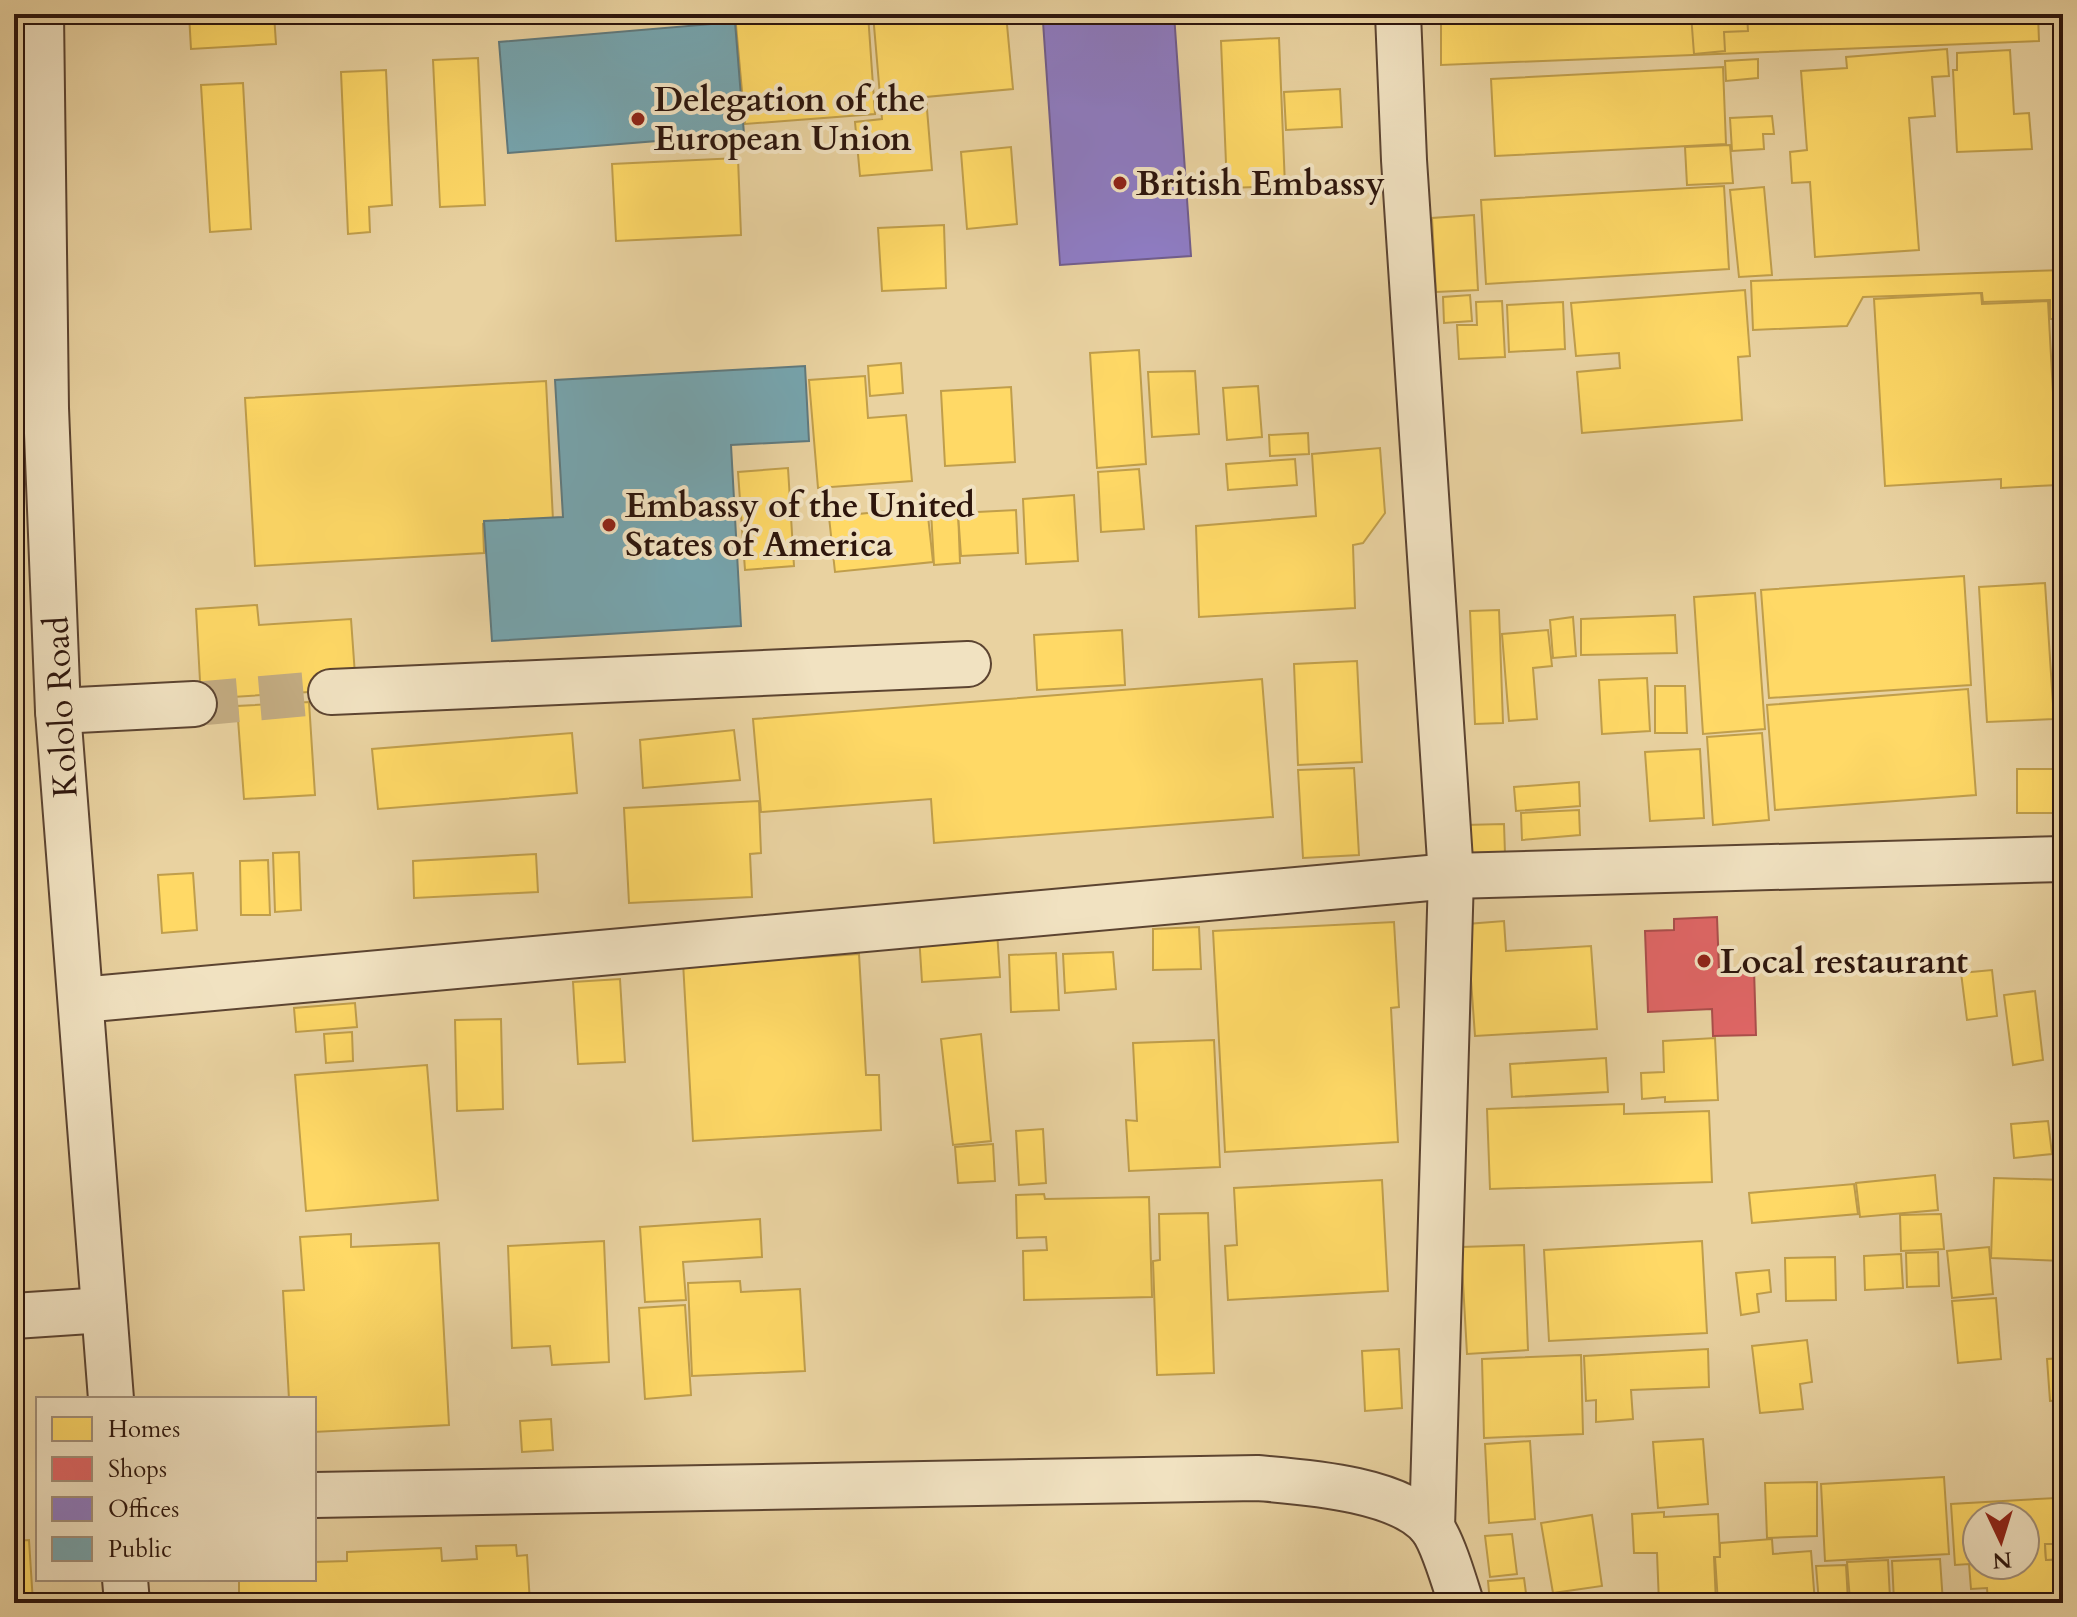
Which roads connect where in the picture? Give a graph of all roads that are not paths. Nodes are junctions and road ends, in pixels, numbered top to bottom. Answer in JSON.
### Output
{"nodes":[{"id":1,"x":41,"y":14,"type":"edge"},
{"id":2,"x":1398,"y":14,"type":"edge"},
{"id":3,"x":30,"y":410,"type":"edge"},
{"id":4,"x":968,"y":664,"type":"dead end"},
{"id":5,"x":331,"y":692,"type":"tunnel mouth"},
{"id":6,"x":194,"y":704,"type":"tunnel mouth"},
{"id":7,"x":58,"y":711,"type":"junction"},
{"id":8,"x":2063,"y":859,"type":"edge"},
{"id":9,"x":1451,"y":876,"type":"junction"},
{"id":10,"x":81,"y":1000,"type":"junction"},
{"id":11,"x":104,"y":1310,"type":"junction"},
{"id":12,"x":14,"y":1316,"type":"edge"},
{"id":13,"x":111,"y":1397,"type":"edge"},
{"id":14,"x":316,"y":1495,"type":"edge"},
{"id":15,"x":1432,"y":1528,"type":"junction"},
{"id":16,"x":125,"y":1581,"type":"edge"},
{"id":17,"x":127,"y":1603,"type":"edge"},
{"id":18,"x":1461,"y":1603,"type":"edge"}],
"edges":[{"from":1,"to":3,"type":"street","name":"Kololo Road"},
{"from":2,"to":9,"type":"street"},
{"from":3,"to":7,"type":"street","name":"Kololo Road"},
{"from":4,"to":5,"type":"street"},
{"from":6,"to":7,"type":"street"},
{"from":7,"to":10,"type":"street","name":"Kololo Road"},
{"from":8,"to":9,"type":"street"},
{"from":9,"to":10,"type":"street"},
{"from":9,"to":15,"type":"street"},
{"from":10,"to":11,"type":"street","name":"Kololo Road"},
{"from":11,"to":12,"type":"street"},
{"from":11,"to":13,"type":"street","name":"Kololo Road"},
{"from":14,"to":15,"type":"street"},
{"from":15,"to":18,"type":"street"},
{"from":16,"to":17,"type":"street"}]}
